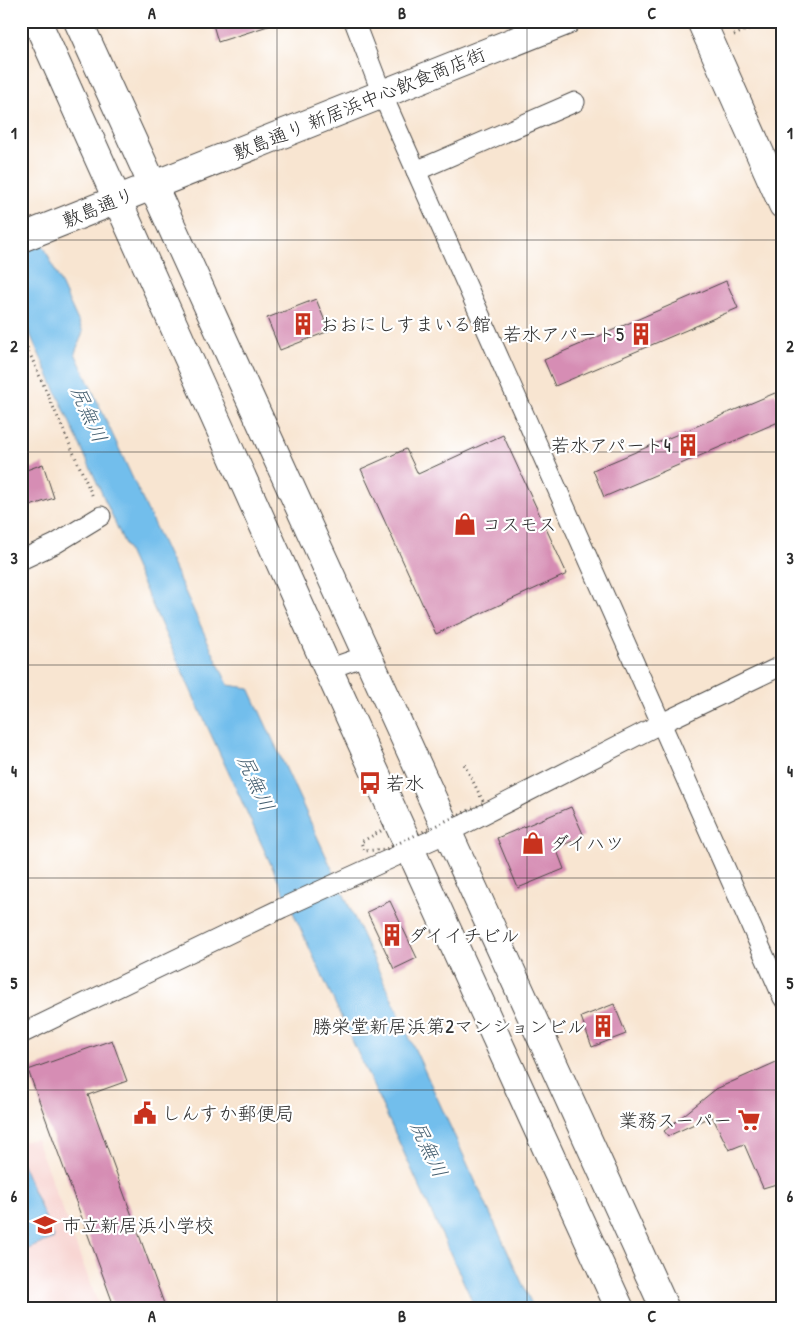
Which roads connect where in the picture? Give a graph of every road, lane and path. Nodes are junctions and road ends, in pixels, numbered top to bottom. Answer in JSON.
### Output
{"nodes":[{"id":1,"x":37,"y":21,"type":"edge"},
{"id":2,"x":78,"y":21,"type":"edge"},
{"id":3,"x":354,"y":21,"type":"edge"},
{"id":4,"x":566,"y":21,"type":"edge"},
{"id":5,"x":768,"y":21,"type":"edge"},
{"id":6,"x":706,"y":33,"type":"edge"},
{"id":7,"x":382,"y":94,"type":"junction"},
{"id":8,"x":575,"y":102,"type":"dead end"},
{"id":9,"x":416,"y":171,"type":"junction"},
{"id":10,"x":152,"y":185,"type":"junction"},
{"id":11,"x":119,"y":200,"type":"junction"},
{"id":12,"x":783,"y":205,"type":"edge"},
{"id":13,"x":32,"y":233,"type":"edge"},
{"id":14,"x":21,"y":334,"type":"edge"},
{"id":15,"x":101,"y":516,"type":"joint"},
{"id":16,"x":21,"y":560,"type":"edge"},
{"id":17,"x":368,"y":655,"type":"junction"},
{"id":18,"x":783,"y":665,"type":"edge"},
{"id":19,"x":328,"y":669,"type":"junction"},
{"id":20,"x":662,"y":723,"type":"junction"},
{"id":21,"x":463,"y":762,"type":"dead end"},
{"id":22,"x":381,"y":831,"type":"dead end"},
{"id":23,"x":447,"y":833,"type":"junction"},
{"id":24,"x":411,"y":850,"type":"junction"},
{"id":25,"x":783,"y":998,"type":"edge"},
{"id":26,"x":21,"y":1034,"type":"edge"},
{"id":27,"x":620,"y":1309,"type":"edge"},
{"id":28,"x":665,"y":1309,"type":"edge"}],
"edges":[{"from":1,"to":11,"type":"street"},
{"from":2,"to":10,"type":"street"},
{"from":3,"to":7,"type":"street"},
{"from":4,"to":7,"type":"street","name":"敷島通り 新居浜中心飲食商店街"},
{"from":5,"to":6,"type":"path"},
{"from":6,"to":12,"type":"street"},
{"from":7,"to":9,"type":"street"},
{"from":7,"to":10,"type":"street","name":"敷島通り 新居浜中心飲食商店街"},
{"from":8,"to":9,"type":"street"},
{"from":9,"to":20,"type":"street"},
{"from":10,"to":11,"type":"street","name":"敷島通り"},
{"from":10,"to":17,"type":"street"},
{"from":11,"to":13,"type":"street","name":"敷島通り"},
{"from":11,"to":19,"type":"street"},
{"from":14,"to":15,"type":"path"},
{"from":15,"to":16,"type":"street"},
{"from":17,"to":19,"type":"street"},
{"from":17,"to":23,"type":"street"},
{"from":18,"to":20,"type":"street"},
{"from":19,"to":24,"type":"street"},
{"from":20,"to":23,"type":"street"},
{"from":20,"to":25,"type":"street"},
{"from":21,"to":22,"type":"path","bridge":true},
{"from":23,"to":24,"type":"street"},
{"from":23,"to":28,"type":"street"},
{"from":24,"to":26,"type":"street"},
{"from":24,"to":27,"type":"street"}]}
